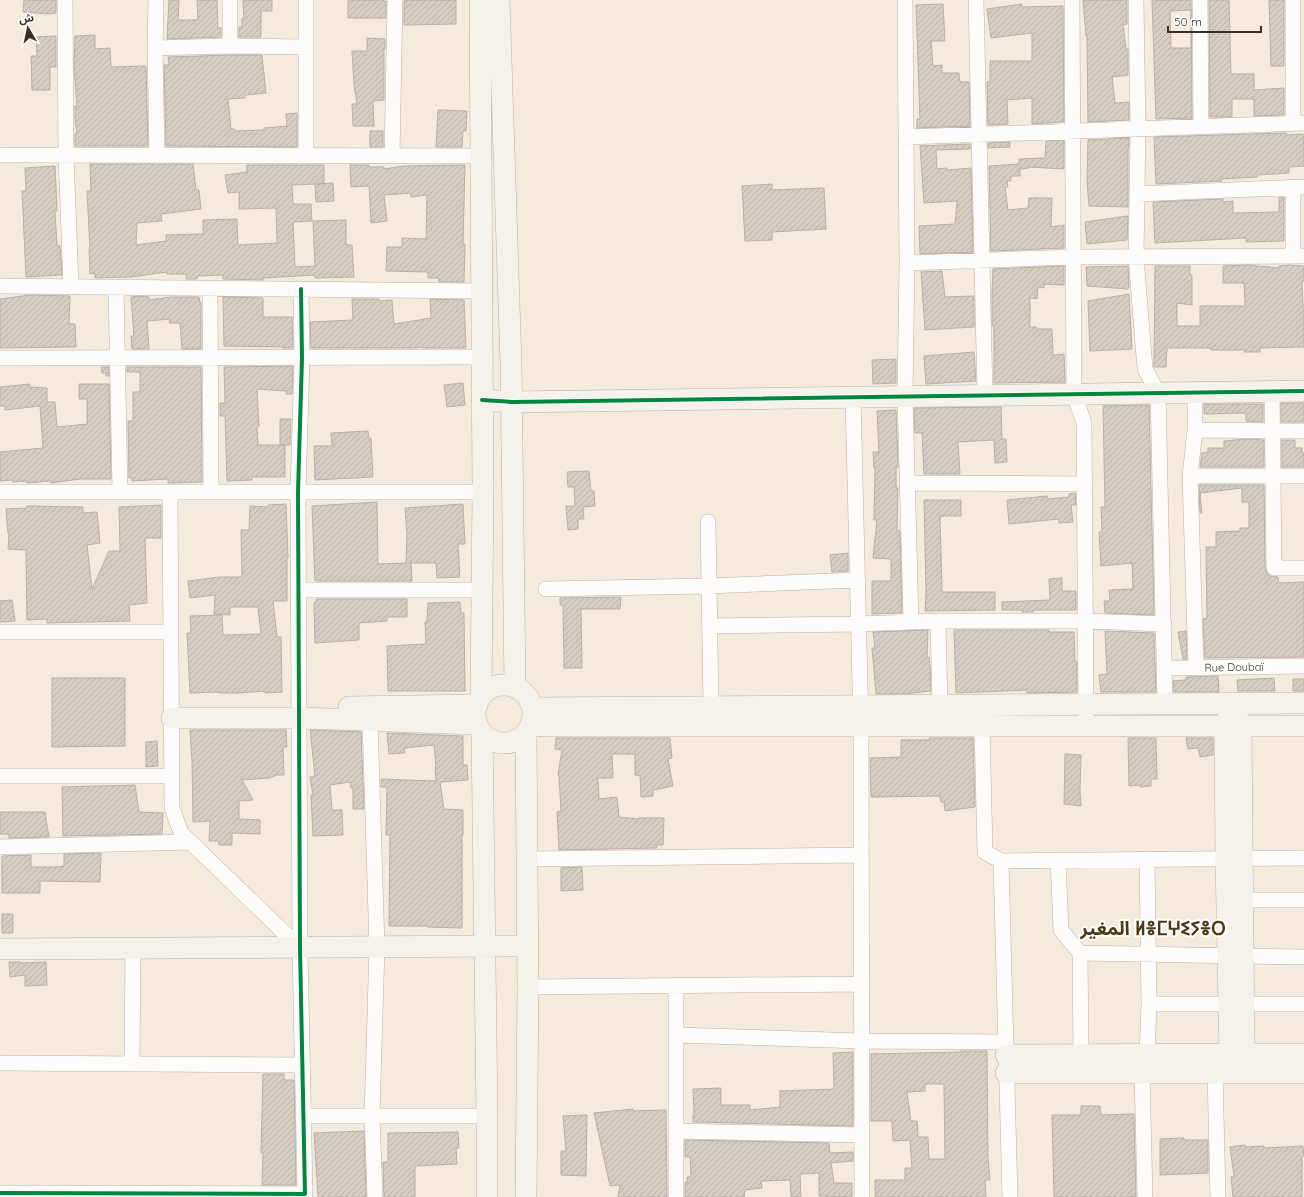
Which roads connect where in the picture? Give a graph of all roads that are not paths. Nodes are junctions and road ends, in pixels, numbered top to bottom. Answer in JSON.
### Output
{"nodes":[{"id":1,"x":66,"y":0,"type":"edge"},
{"id":2,"x":156,"y":0,"type":"edge"},
{"id":3,"x":230,"y":0,"type":"edge"},
{"id":4,"x":306,"y":0,"type":"edge"},
{"id":5,"x":395,"y":0,"type":"edge"},
{"id":6,"x":480,"y":0,"type":"edge"},
{"id":7,"x":499,"y":0,"type":"edge"},
{"id":8,"x":905,"y":0,"type":"edge"},
{"id":9,"x":976,"y":0,"type":"edge"},
{"id":10,"x":1072,"y":0,"type":"edge"},
{"id":11,"x":1136,"y":0,"type":"edge"},
{"id":12,"x":1200,"y":0,"type":"edge"},
{"id":13,"x":1293,"y":0,"type":"edge"},
{"id":14,"x":230,"y":46,"type":"junction"},
{"id":15,"x":305,"y":47,"type":"junction"},
{"id":16,"x":155,"y":48,"type":"junction"},
{"id":17,"x":1298,"y":123,"type":"edge"},
{"id":18,"x":1201,"y":126,"type":"junction"},
{"id":19,"x":1138,"y":128,"type":"junction"},
{"id":20,"x":1073,"y":131,"type":"junction"},
{"id":21,"x":978,"y":135,"type":"junction"},
{"id":22,"x":906,"y":137,"type":"junction"},
{"id":23,"x":0,"y":155,"type":"edge"},
{"id":24,"x":66,"y":156,"type":"junction"},
{"id":25,"x":157,"y":156,"type":"junction"},
{"id":26,"x":306,"y":156,"type":"junction"},
{"id":27,"x":392,"y":156,"type":"junction"},
{"id":28,"x":481,"y":156,"type":"junction"},
{"id":29,"x":1298,"y":187,"type":"edge"},
{"id":30,"x":1137,"y":194,"type":"junction"},
{"id":31,"x":1298,"y":256,"type":"edge"},
{"id":32,"x":1074,"y":257,"type":"junction"},
{"id":33,"x":1136,"y":257,"type":"junction"},
{"id":34,"x":981,"y":261,"type":"junction"},
{"id":35,"x":907,"y":263,"type":"junction"},
{"id":36,"x":0,"y":286,"type":"edge"},
{"id":37,"x":71,"y":286,"type":"junction"},
{"id":38,"x":116,"y":287,"type":"junction"},
{"id":39,"x":210,"y":288,"type":"junction"},
{"id":40,"x":301,"y":289,"type":"junction"},
{"id":41,"x":482,"y":291,"type":"junction"},
{"id":42,"x":482,"y":357,"type":"junction"},
{"id":43,"x":0,"y":358,"type":"edge"},
{"id":44,"x":117,"y":358,"type":"junction"},
{"id":45,"x":210,"y":358,"type":"junction"},
{"id":46,"x":302,"y":358,"type":"junction"},
{"id":47,"x":1272,"y":391,"type":"junction"},
{"id":48,"x":1304,"y":391,"type":"edge"},
{"id":49,"x":1195,"y":392,"type":"junction"},
{"id":50,"x":1158,"y":393,"type":"junction"},
{"id":51,"x":1074,"y":394,"type":"junction"},
{"id":52,"x":984,"y":395,"type":"junction"},
{"id":53,"x":905,"y":396,"type":"junction"},
{"id":54,"x":853,"y":397,"type":"junction"},
{"id":55,"x":482,"y":400,"type":"junction"},
{"id":56,"x":512,"y":402,"type":"junction"},
{"id":57,"x":1195,"y":430,"type":"junction"},
{"id":58,"x":1272,"y":431,"type":"junction"},
{"id":59,"x":1304,"y":431,"type":"edge"},
{"id":60,"x":1273,"y":475,"type":"junction"},
{"id":61,"x":1190,"y":476,"type":"junction"},
{"id":62,"x":1304,"y":476,"type":"edge"},
{"id":63,"x":907,"y":483,"type":"junction"},
{"id":64,"x":1084,"y":484,"type":"junction"},
{"id":65,"x":0,"y":492,"type":"edge"},
{"id":66,"x":120,"y":492,"type":"junction"},
{"id":67,"x":170,"y":492,"type":"junction"},
{"id":68,"x":211,"y":492,"type":"junction"},
{"id":69,"x":298,"y":492,"type":"junction"},
{"id":70,"x":483,"y":492,"type":"junction"},
{"id":71,"x":708,"y":522,"type":"dead end"},
{"id":72,"x":1304,"y":568,"type":"edge"},
{"id":73,"x":858,"y":580,"type":"junction"},
{"id":74,"x":708,"y":586,"type":"junction"},
{"id":75,"x":546,"y":589,"type":"dead end"},
{"id":76,"x":298,"y":590,"type":"junction"},
{"id":77,"x":482,"y":590,"type":"junction"},
{"id":78,"x":911,"y":621,"type":"junction"},
{"id":79,"x":938,"y":621,"type":"junction"},
{"id":80,"x":1086,"y":621,"type":"junction"},
{"id":81,"x":859,"y":624,"type":"junction"},
{"id":82,"x":1164,"y":624,"type":"junction"},
{"id":83,"x":710,"y":626,"type":"junction"},
{"id":84,"x":0,"y":632,"type":"edge"},
{"id":85,"x":171,"y":632,"type":"junction"},
{"id":86,"x":1304,"y":666,"type":"edge"},
{"id":87,"x":1165,"y":668,"type":"junction"},
{"id":88,"x":1196,"y":668,"type":"junction"},
{"id":89,"x":516,"y":687,"type":"junction"},
{"id":90,"x":1304,"y":703,"type":"edge"},
{"id":91,"x":1165,"y":704,"type":"junction"},
{"id":92,"x":1234,"y":704,"type":"junction"},
{"id":93,"x":1086,"y":705,"type":"junction"},
{"id":94,"x":940,"y":706,"type":"junction"},
{"id":95,"x":711,"y":707,"type":"junction"},
{"id":96,"x":172,"y":712,"type":"junction"},
{"id":97,"x":299,"y":713,"type":"junction"},
{"id":98,"x":479,"y":714,"type":"junction"},
{"id":99,"x":860,"y":716,"type":"junction"},
{"id":100,"x":370,"y":721,"type":"junction"},
{"id":101,"x":530,"y":723,"type":"junction"},
{"id":102,"x":982,"y":726,"type":"junction"},
{"id":103,"x":1085,"y":726,"type":"junction"},
{"id":104,"x":1233,"y":726,"type":"junction"},
{"id":105,"x":1304,"y":726,"type":"edge"},
{"id":106,"x":0,"y":776,"type":"edge"},
{"id":107,"x":172,"y":776,"type":"junction"},
{"id":108,"x":190,"y":842,"type":"junction"},
{"id":109,"x":0,"y":847,"type":"edge"},
{"id":110,"x":861,"y":855,"type":"junction"},
{"id":111,"x":1304,"y":858,"type":"edge"},
{"id":112,"x":527,"y":859,"type":"junction"},
{"id":113,"x":1147,"y":859,"type":"junction"},
{"id":114,"x":1234,"y":859,"type":"junction"},
{"id":115,"x":1058,"y":860,"type":"junction"},
{"id":116,"x":1001,"y":861,"type":"junction"},
{"id":117,"x":1242,"y":900,"type":"junction"},
{"id":118,"x":1304,"y":900,"type":"edge"},
{"id":119,"x":528,"y":946,"type":"junction"},
{"id":120,"x":377,"y":947,"type":"junction"},
{"id":121,"x":485,"y":947,"type":"junction"},
{"id":122,"x":133,"y":948,"type":"junction"},
{"id":123,"x":300,"y":948,"type":"junction"},
{"id":124,"x":0,"y":949,"type":"edge"},
{"id":125,"x":1080,"y":954,"type":"junction"},
{"id":126,"x":1149,"y":954,"type":"junction"},
{"id":127,"x":1236,"y":955,"type":"junction"},
{"id":128,"x":1304,"y":957,"type":"edge"},
{"id":129,"x":861,"y":984,"type":"junction"},
{"id":130,"x":676,"y":986,"type":"junction"},
{"id":131,"x":528,"y":987,"type":"junction"},
{"id":132,"x":1236,"y":1003,"type":"junction"},
{"id":133,"x":1149,"y":1004,"type":"junction"},
{"id":134,"x":1304,"y":1004,"type":"edge"},
{"id":135,"x":676,"y":1035,"type":"junction"},
{"id":136,"x":861,"y":1041,"type":"junction"},
{"id":137,"x":1081,"y":1054,"type":"junction"},
{"id":138,"x":1304,"y":1054,"type":"edge"},
{"id":139,"x":1006,"y":1057,"type":"junction"},
{"id":140,"x":1237,"y":1060,"type":"junction"},
{"id":141,"x":0,"y":1063,"type":"edge"},
{"id":142,"x":132,"y":1064,"type":"junction"},
{"id":143,"x":1144,"y":1064,"type":"junction"},
{"id":144,"x":302,"y":1065,"type":"junction"},
{"id":145,"x":1215,"y":1073,"type":"junction"},
{"id":146,"x":1304,"y":1073,"type":"edge"},
{"id":147,"x":303,"y":1116,"type":"junction"},
{"id":148,"x":372,"y":1116,"type":"junction"},
{"id":149,"x":487,"y":1116,"type":"junction"},
{"id":150,"x":676,"y":1131,"type":"junction"},
{"id":151,"x":862,"y":1135,"type":"junction"},
{"id":152,"x":0,"y":1192,"type":"edge"},
{"id":153,"x":279,"y":1195,"type":"edge"},
{"id":154,"x":375,"y":1197,"type":"edge"},
{"id":155,"x":487,"y":1197,"type":"edge"},
{"id":156,"x":526,"y":1197,"type":"edge"},
{"id":157,"x":676,"y":1197,"type":"edge"},
{"id":158,"x":862,"y":1197,"type":"edge"},
{"id":159,"x":1010,"y":1197,"type":"edge"},
{"id":160,"x":1145,"y":1197,"type":"edge"},
{"id":161,"x":1218,"y":1197,"type":"edge"}],
"edges":[{"from":1,"to":24,"type":"street"},
{"from":2,"to":16,"type":"street"},
{"from":3,"to":14,"type":"street"},
{"from":4,"to":15,"type":"street"},
{"from":5,"to":27,"type":"street"},
{"from":6,"to":28,"type":"street"},
{"from":7,"to":56,"type":"street"},
{"from":8,"to":22,"type":"street"},
{"from":9,"to":21,"type":"street"},
{"from":10,"to":20,"type":"street"},
{"from":11,"to":19,"type":"street"},
{"from":12,"to":18,"type":"street"},
{"from":13,"to":17,"type":"street"},
{"from":14,"to":15,"type":"street"},
{"from":14,"to":16,"type":"street"},
{"from":15,"to":26,"type":"street"},
{"from":16,"to":25,"type":"street"},
{"from":17,"to":18,"type":"street"},
{"from":18,"to":19,"type":"street"},
{"from":19,"to":20,"type":"street"},
{"from":19,"to":30,"type":"street"},
{"from":20,"to":21,"type":"street"},
{"from":20,"to":32,"type":"street"},
{"from":21,"to":22,"type":"street"},
{"from":21,"to":34,"type":"street"},
{"from":22,"to":35,"type":"street"},
{"from":23,"to":24,"type":"street"},
{"from":24,"to":25,"type":"street"},
{"from":24,"to":37,"type":"street"},
{"from":25,"to":26,"type":"street"},
{"from":26,"to":27,"type":"street"},
{"from":27,"to":28,"type":"street"},
{"from":28,"to":41,"type":"street"},
{"from":29,"to":30,"type":"street"},
{"from":29,"to":31,"type":"street"},
{"from":30,"to":33,"type":"street"},
{"from":31,"to":33,"type":"street"},
{"from":32,"to":33,"type":"street"},
{"from":32,"to":34,"type":"street"},
{"from":32,"to":51,"type":"street"},
{"from":33,"to":50,"type":"street"},
{"from":34,"to":35,"type":"street"},
{"from":34,"to":52,"type":"street"},
{"from":35,"to":53,"type":"street"},
{"from":36,"to":37,"type":"street"},
{"from":37,"to":38,"type":"street"},
{"from":38,"to":39,"type":"street"},
{"from":38,"to":44,"type":"street"},
{"from":39,"to":40,"type":"street"},
{"from":39,"to":45,"type":"street"},
{"from":40,"to":41,"type":"street"},
{"from":40,"to":46,"type":"street"},
{"from":41,"to":42,"type":"street"},
{"from":42,"to":46,"type":"street"},
{"from":42,"to":55,"type":"street"},
{"from":43,"to":44,"type":"street"},
{"from":44,"to":45,"type":"street"},
{"from":44,"to":66,"type":"street"},
{"from":45,"to":46,"type":"street"},
{"from":45,"to":68,"type":"street"},
{"from":46,"to":69,"type":"street"},
{"from":47,"to":48,"type":"street"},
{"from":47,"to":49,"type":"street"},
{"from":47,"to":58,"type":"street"},
{"from":49,"to":50,"type":"street"},
{"from":49,"to":57,"type":"street"},
{"from":50,"to":51,"type":"street"},
{"from":50,"to":82,"type":"street"},
{"from":51,"to":52,"type":"street"},
{"from":51,"to":64,"type":"street"},
{"from":52,"to":53,"type":"street"},
{"from":53,"to":54,"type":"street"},
{"from":53,"to":63,"type":"street"},
{"from":54,"to":56,"type":"street"},
{"from":54,"to":73,"type":"street"},
{"from":55,"to":56,"type":"street"},
{"from":55,"to":70,"type":"street"},
{"from":56,"to":89,"type":"street"},
{"from":57,"to":58,"type":"street"},
{"from":57,"to":61,"type":"street"},
{"from":58,"to":59,"type":"street"},
{"from":58,"to":60,"type":"street"},
{"from":60,"to":61,"type":"street"},
{"from":60,"to":62,"type":"street"},
{"from":60,"to":72,"type":"street"},
{"from":61,"to":88,"type":"street"},
{"from":63,"to":64,"type":"street"},
{"from":63,"to":78,"type":"street"},
{"from":64,"to":80,"type":"street"},
{"from":65,"to":66,"type":"street"},
{"from":66,"to":67,"type":"street"},
{"from":67,"to":68,"type":"street"},
{"from":67,"to":85,"type":"street"},
{"from":68,"to":69,"type":"street"},
{"from":69,"to":70,"type":"street"},
{"from":69,"to":76,"type":"street"},
{"from":70,"to":77,"type":"street"},
{"from":71,"to":74,"type":"street"},
{"from":73,"to":74,"type":"street"},
{"from":73,"to":81,"type":"street"},
{"from":74,"to":75,"type":"street"},
{"from":74,"to":83,"type":"street"},
{"from":76,"to":77,"type":"street"},
{"from":76,"to":97,"type":"street"},
{"from":77,"to":98,"type":"street"},
{"from":78,"to":79,"type":"street"},
{"from":78,"to":81,"type":"street"},
{"from":79,"to":80,"type":"street"},
{"from":79,"to":94,"type":"street"},
{"from":80,"to":82,"type":"street"},
{"from":80,"to":93,"type":"street"},
{"from":81,"to":83,"type":"street"},
{"from":81,"to":99,"type":"street"},
{"from":82,"to":87,"type":"street"},
{"from":83,"to":95,"type":"street"},
{"from":84,"to":85,"type":"street"},
{"from":85,"to":96,"type":"street"},
{"from":86,"to":88,"type":"street","name":"Rue Doubaï"},
{"from":87,"to":88,"type":"street","name":"Rue Doubaï"},
{"from":87,"to":91,"type":"street"},
{"from":89,"to":98,"type":"street"},
{"from":89,"to":101,"type":"street"},
{"from":90,"to":92,"type":"street"},
{"from":91,"to":92,"type":"street"},
{"from":91,"to":93,"type":"street"},
{"from":92,"to":104,"type":"street"},
{"from":93,"to":94,"type":"street"},
{"from":93,"to":103,"type":"street"},
{"from":94,"to":99,"type":"street"},
{"from":95,"to":99,"type":"street"},
{"from":95,"to":101,"type":"street"},
{"from":96,"to":97,"type":"street"},
{"from":96,"to":107,"type":"street"},
{"from":97,"to":98,"type":"street"},
{"from":97,"to":100,"type":"street"},
{"from":97,"to":123,"type":"street"},
{"from":98,"to":100,"type":"street"},
{"from":98,"to":101,"type":"street"},
{"from":98,"to":121,"type":"street"},
{"from":99,"to":101,"type":"street"},
{"from":99,"to":102,"type":"street"},
{"from":99,"to":110,"type":"street"},
{"from":100,"to":120,"type":"street"},
{"from":101,"to":112,"type":"street"},
{"from":102,"to":103,"type":"street"},
{"from":102,"to":116,"type":"street"},
{"from":103,"to":104,"type":"street"},
{"from":104,"to":105,"type":"street"},
{"from":104,"to":114,"type":"street"},
{"from":106,"to":107,"type":"street"},
{"from":107,"to":108,"type":"street"},
{"from":108,"to":109,"type":"street"},
{"from":108,"to":123,"type":"street"},
{"from":110,"to":112,"type":"street"},
{"from":110,"to":129,"type":"street"},
{"from":111,"to":114,"type":"street"},
{"from":112,"to":119,"type":"street"},
{"from":113,"to":114,"type":"street"},
{"from":113,"to":115,"type":"street"},
{"from":113,"to":126,"type":"street"},
{"from":114,"to":117,"type":"street"},
{"from":114,"to":127,"type":"street"},
{"from":115,"to":116,"type":"street"},
{"from":115,"to":125,"type":"street"},
{"from":116,"to":139,"type":"street"},
{"from":117,"to":118,"type":"street"},
{"from":117,"to":127,"type":"street"},
{"from":119,"to":121,"type":"street"},
{"from":119,"to":131,"type":"street"},
{"from":120,"to":121,"type":"street"},
{"from":120,"to":123,"type":"street"},
{"from":120,"to":148,"type":"street"},
{"from":121,"to":149,"type":"street"},
{"from":122,"to":123,"type":"street"},
{"from":122,"to":124,"type":"street"},
{"from":122,"to":142,"type":"street"},
{"from":123,"to":144,"type":"street"},
{"from":125,"to":126,"type":"street"},
{"from":125,"to":137,"type":"street"},
{"from":126,"to":127,"type":"street"},
{"from":126,"to":133,"type":"street"},
{"from":127,"to":128,"type":"street"},
{"from":127,"to":132,"type":"street"},
{"from":129,"to":130,"type":"street"},
{"from":129,"to":136,"type":"street"},
{"from":130,"to":131,"type":"street"},
{"from":130,"to":135,"type":"street"},
{"from":131,"to":156,"type":"street"},
{"from":132,"to":133,"type":"street"},
{"from":132,"to":134,"type":"street"},
{"from":132,"to":140,"type":"street"},
{"from":133,"to":143,"type":"street"},
{"from":135,"to":136,"type":"street"},
{"from":135,"to":150,"type":"street"},
{"from":136,"to":139,"type":"street"},
{"from":136,"to":151,"type":"street"},
{"from":137,"to":139,"type":"street"},
{"from":137,"to":143,"type":"street"},
{"from":138,"to":140,"type":"street"},
{"from":139,"to":143,"type":"street"},
{"from":139,"to":159,"type":"street"},
{"from":140,"to":143,"type":"street"},
{"from":140,"to":145,"type":"street"},
{"from":140,"to":146,"type":"street"},
{"from":141,"to":142,"type":"street"},
{"from":142,"to":144,"type":"street"},
{"from":143,"to":145,"type":"street"},
{"from":143,"to":160,"type":"street"},
{"from":144,"to":147,"type":"street"},
{"from":145,"to":161,"type":"street"},
{"from":147,"to":148,"type":"street"},
{"from":147,"to":153,"type":"street"},
{"from":148,"to":149,"type":"street"},
{"from":148,"to":154,"type":"street"},
{"from":149,"to":155,"type":"street"},
{"from":150,"to":151,"type":"street"},
{"from":150,"to":157,"type":"street"},
{"from":151,"to":158,"type":"street"},
{"from":152,"to":153,"type":"street"}]}
